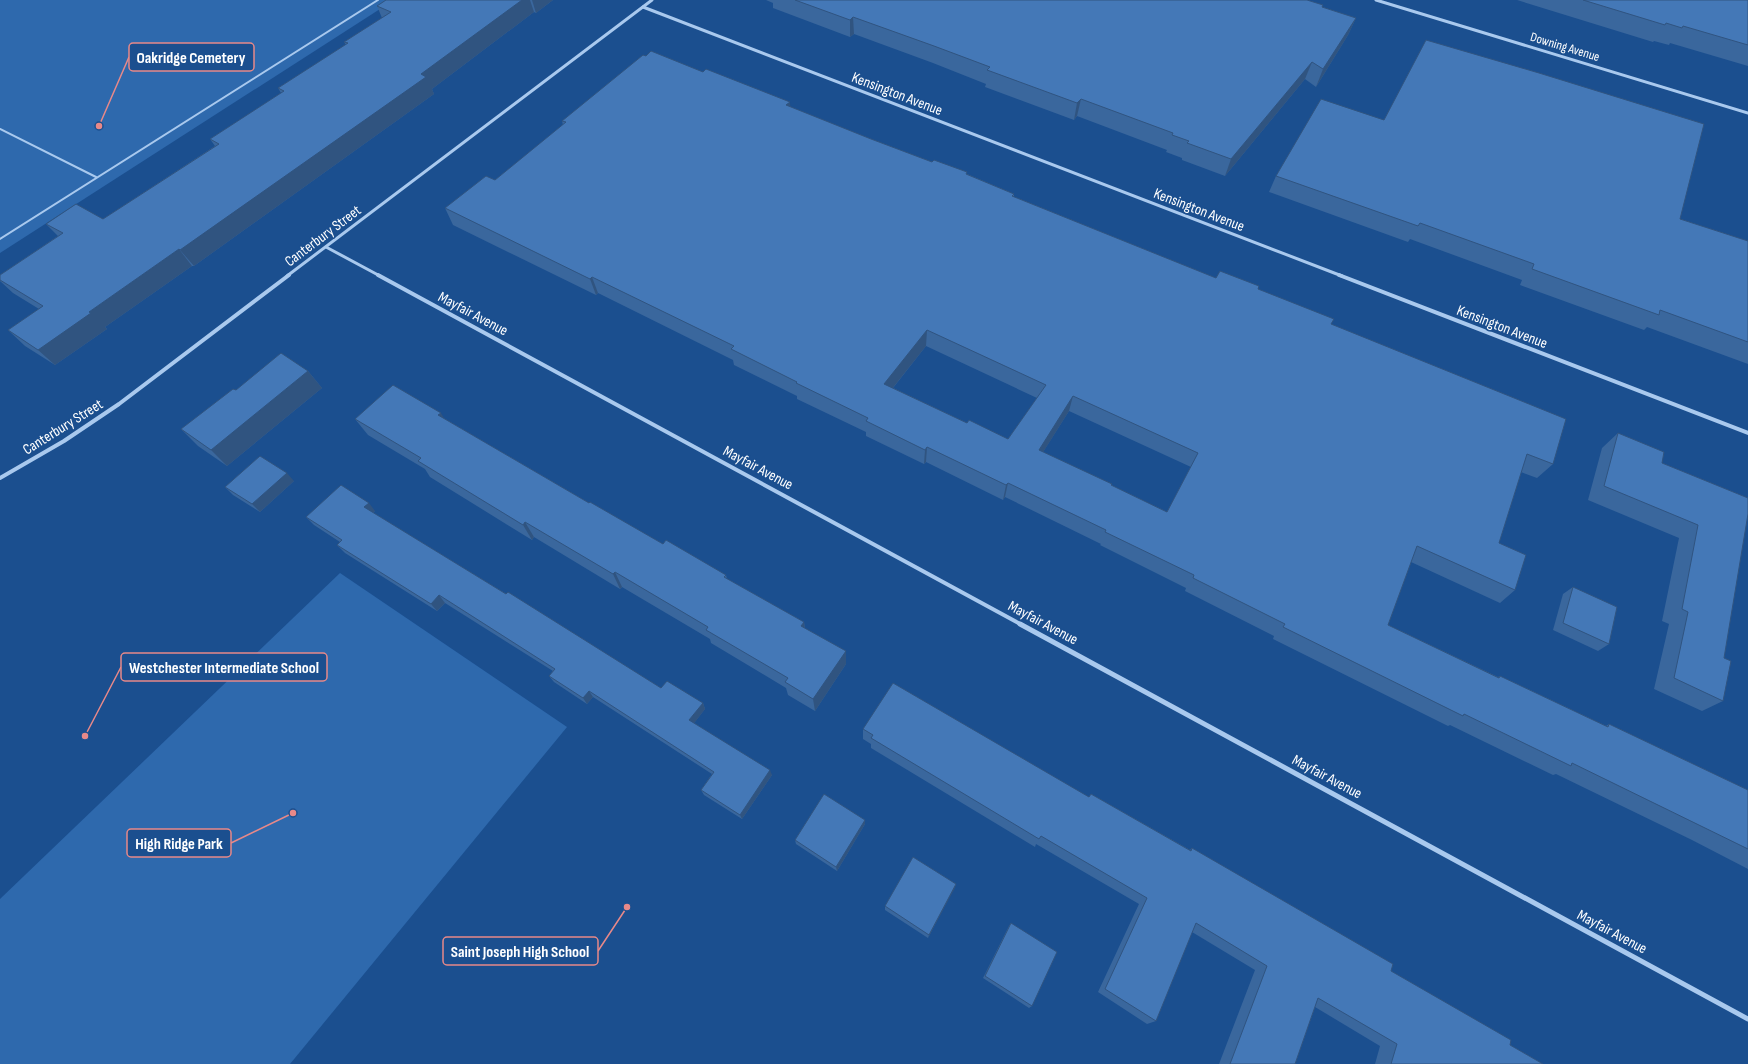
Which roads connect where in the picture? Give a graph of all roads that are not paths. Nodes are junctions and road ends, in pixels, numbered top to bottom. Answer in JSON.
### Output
{"nodes":[{"id":1,"x":378,"y":0,"type":"edge"},
{"id":2,"x":652,"y":0,"type":"edge"},
{"id":3,"x":1376,"y":0,"type":"edge"},
{"id":4,"x":643,"y":7,"type":"junction"},
{"id":5,"x":1748,"y":113,"type":"edge"},
{"id":6,"x":0,"y":129,"type":"edge"},
{"id":7,"x":96,"y":177,"type":"junction"},
{"id":8,"x":0,"y":239,"type":"edge"},
{"id":9,"x":326,"y":247,"type":"junction"},
{"id":10,"x":1748,"y":433,"type":"edge"},
{"id":11,"x":0,"y":478,"type":"edge"},
{"id":12,"x":1748,"y":1019,"type":"edge"}],
"edges":[{"from":1,"to":7,"type":"lane"},
{"from":2,"to":4,"type":"street","name":"Canterbury Street"},
{"from":3,"to":5,"type":"street","name":"Downing Avenue"},
{"from":4,"to":9,"type":"street","name":"Canterbury Street"},
{"from":4,"to":10,"type":"street","name":"Kensington Avenue"},
{"from":6,"to":7,"type":"lane"},
{"from":7,"to":8,"type":"lane"},
{"from":9,"to":11,"type":"street","name":"Canterbury Street"},
{"from":9,"to":12,"type":"street","name":"Mayfair Avenue"}]}
